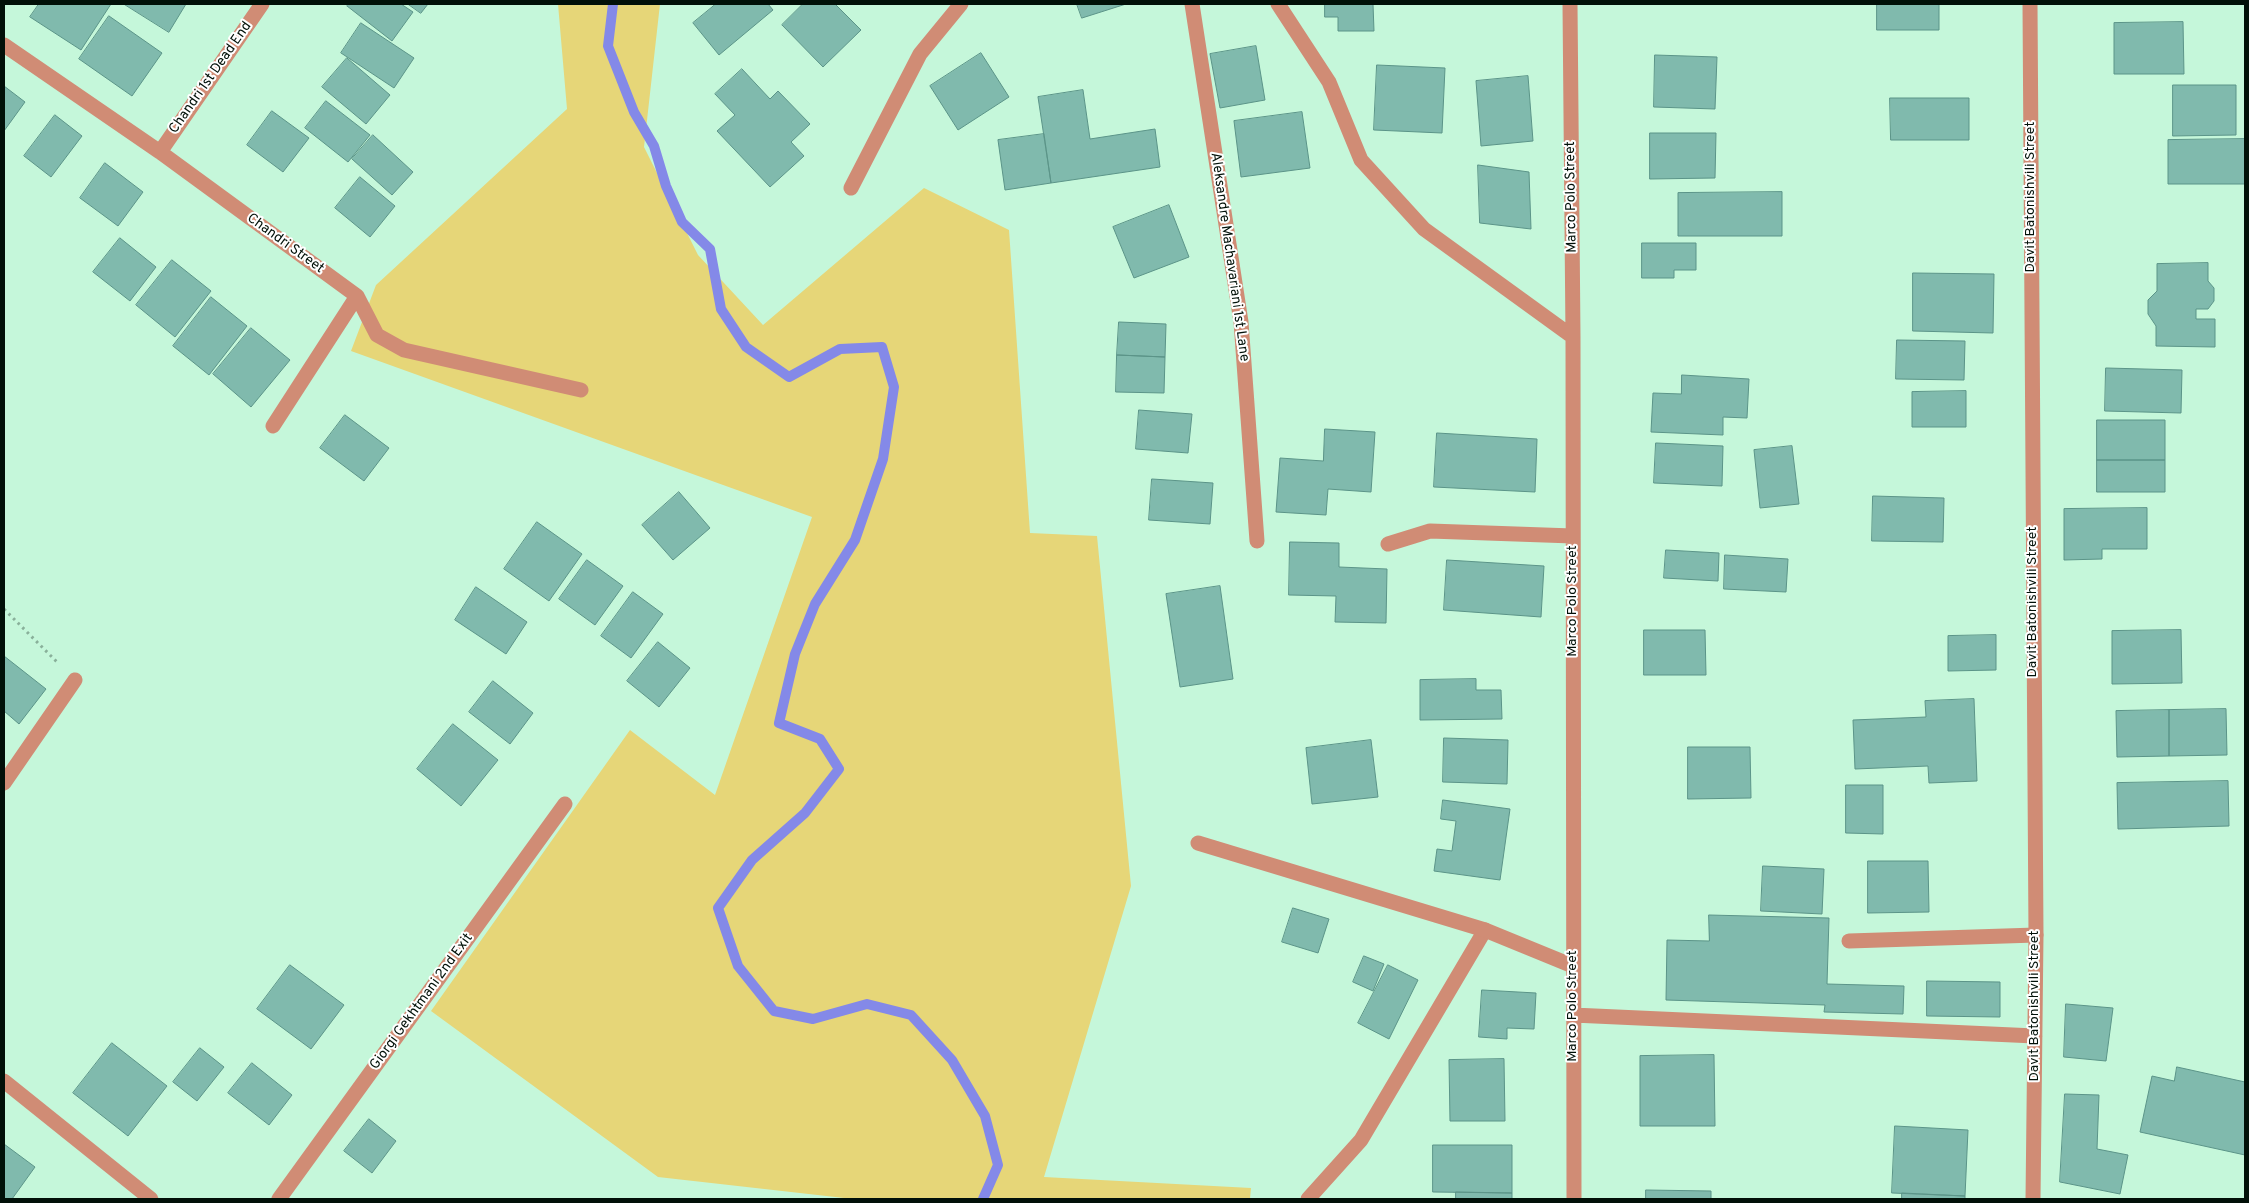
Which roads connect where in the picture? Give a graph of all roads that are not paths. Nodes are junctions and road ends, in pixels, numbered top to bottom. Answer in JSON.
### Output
{"nodes":[{"id":1,"x":262,"y":4,"type":"edge"},
{"id":2,"x":961,"y":4,"type":"edge"},
{"id":3,"x":1192,"y":4,"type":"edge"},
{"id":4,"x":1278,"y":4,"type":"edge"},
{"id":5,"x":1570,"y":4,"type":"edge"},
{"id":6,"x":2030,"y":4,"type":"edge"},
{"id":7,"x":4,"y":46,"type":"edge"},
{"id":8,"x":160,"y":152,"type":"junction"},
{"id":9,"x":851,"y":188,"type":"dead end"},
{"id":10,"x":356,"y":296,"type":"junction"},
{"id":11,"x":1573,"y":337,"type":"junction"},
{"id":12,"x":581,"y":390,"type":"dead end"},
{"id":13,"x":273,"y":426,"type":"dead end"},
{"id":14,"x":1573,"y":536,"type":"junction"},
{"id":15,"x":1257,"y":541,"type":"dead end"},
{"id":16,"x":1388,"y":544,"type":"dead end"},
{"id":17,"x":75,"y":680,"type":"road end"},
{"id":18,"x":4,"y":783,"type":"edge"},
{"id":19,"x":565,"y":804,"type":"dead end"},
{"id":20,"x":1198,"y":844,"type":"dead end"},
{"id":21,"x":1485,"y":930,"type":"junction"},
{"id":22,"x":2036,"y":935,"type":"junction"},
{"id":23,"x":1849,"y":941,"type":"dead end"},
{"id":24,"x":1573,"y":966,"type":"junction"},
{"id":25,"x":1573,"y":1014,"type":"junction"},
{"id":26,"x":2035,"y":1036,"type":"junction"},
{"id":27,"x":4,"y":1081,"type":"edge"},
{"id":28,"x":152,"y":1199,"type":"edge"},
{"id":29,"x":279,"y":1199,"type":"edge"},
{"id":30,"x":1308,"y":1199,"type":"edge"},
{"id":31,"x":1574,"y":1199,"type":"edge"},
{"id":32,"x":2033,"y":1199,"type":"edge"}],
"edges":[{"from":1,"to":8,"type":"street","name":"Chandri 1st Dead End"},
{"from":2,"to":9,"type":"street"},
{"from":3,"to":15,"type":"street","name":"Aleksandre Machavariani 1st Lane"},
{"from":4,"to":11,"type":"street"},
{"from":5,"to":11,"type":"street","name":"Marco Polo Street"},
{"from":6,"to":22,"type":"street","name":"Davit Batonishvili Street"},
{"from":7,"to":8,"type":"street","name":"Chandri Street"},
{"from":8,"to":10,"type":"street","name":"Chandri Street"},
{"from":10,"to":12,"type":"street","name":"Chandri Street"},
{"from":10,"to":13,"type":"street"},
{"from":11,"to":14,"type":"street","name":"Marco Polo Street"},
{"from":14,"to":16,"type":"street"},
{"from":14,"to":24,"type":"street","name":"Marco Polo Street"},
{"from":17,"to":18,"type":"street"},
{"from":19,"to":29,"type":"street","name":"Giorgi Gekhtmani 2nd Exit"},
{"from":20,"to":21,"type":"street"},
{"from":21,"to":24,"type":"street"},
{"from":21,"to":30,"type":"street"},
{"from":22,"to":23,"type":"street"},
{"from":22,"to":26,"type":"street","name":"Davit Batonishvili Street"},
{"from":24,"to":25,"type":"street","name":"Marco Polo Street"},
{"from":25,"to":26,"type":"street"},
{"from":25,"to":31,"type":"street","name":"Marco Polo Street"},
{"from":26,"to":32,"type":"street","name":"Davit Batonishvili Street"},
{"from":27,"to":28,"type":"street"}]}
